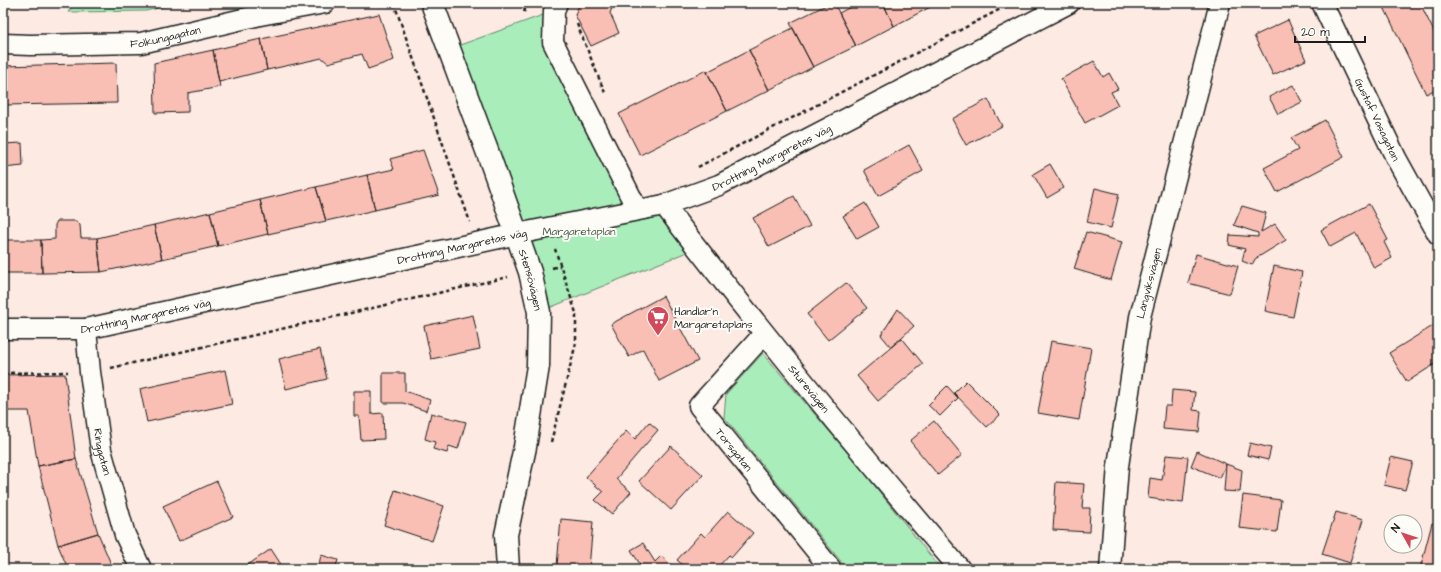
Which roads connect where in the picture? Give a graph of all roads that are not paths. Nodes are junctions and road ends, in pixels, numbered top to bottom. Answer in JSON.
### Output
{"nodes":[{"id":1,"x":325,"y":3,"type":"edge"},
{"id":2,"x":432,"y":3,"type":"edge"},
{"id":3,"x":1069,"y":3,"type":"edge"},
{"id":4,"x":1220,"y":3,"type":"edge"},
{"id":5,"x":1322,"y":3,"type":"edge"},
{"id":6,"x":556,"y":7,"type":"edge"},
{"id":7,"x":3,"y":44,"type":"edge"},
{"id":8,"x":664,"y":205,"type":"junction"},
{"id":9,"x":636,"y":209,"type":"junction"},
{"id":10,"x":517,"y":234,"type":"junction"},
{"id":11,"x":1438,"y":234,"type":"edge"},
{"id":12,"x":3,"y":329,"type":"edge"},
{"id":13,"x":86,"y":330,"type":"junction"},
{"id":14,"x":764,"y":334,"type":"junction"},
{"id":15,"x":141,"y":569,"type":"edge"},
{"id":16,"x":508,"y":569,"type":"edge"},
{"id":17,"x":831,"y":569,"type":"edge"},
{"id":18,"x":960,"y":569,"type":"edge"},
{"id":19,"x":1110,"y":569,"type":"edge"}],
"edges":[{"from":1,"to":7,"type":"street","name":"Folkungagatan"},
{"from":2,"to":10,"type":"street","name":"Stensövägen"},
{"from":3,"to":8,"type":"street","name":"Drottning Margaretas väg"},
{"from":4,"to":19,"type":"street","name":"Långviksvägen"},
{"from":5,"to":11,"type":"street","name":"Gustaf Vasagatan"},
{"from":6,"to":9,"type":"street"},
{"from":8,"to":9,"type":"street","name":"Drottning Margaretas väg"},
{"from":8,"to":14,"type":"street","name":"Sturevägen"},
{"from":9,"to":10,"type":"street","name":"Drottning Margaretas väg"},
{"from":10,"to":13,"type":"street","name":"Drottning Margaretas väg"},
{"from":10,"to":16,"type":"street","name":"Stensövägen"},
{"from":12,"to":13,"type":"street","name":"Drottning Margaretas väg"},
{"from":13,"to":15,"type":"street","name":"Ringgatan"},
{"from":14,"to":17,"type":"street","name":"Torsgatan"},
{"from":14,"to":18,"type":"street","name":"Sturevägen"}]}
